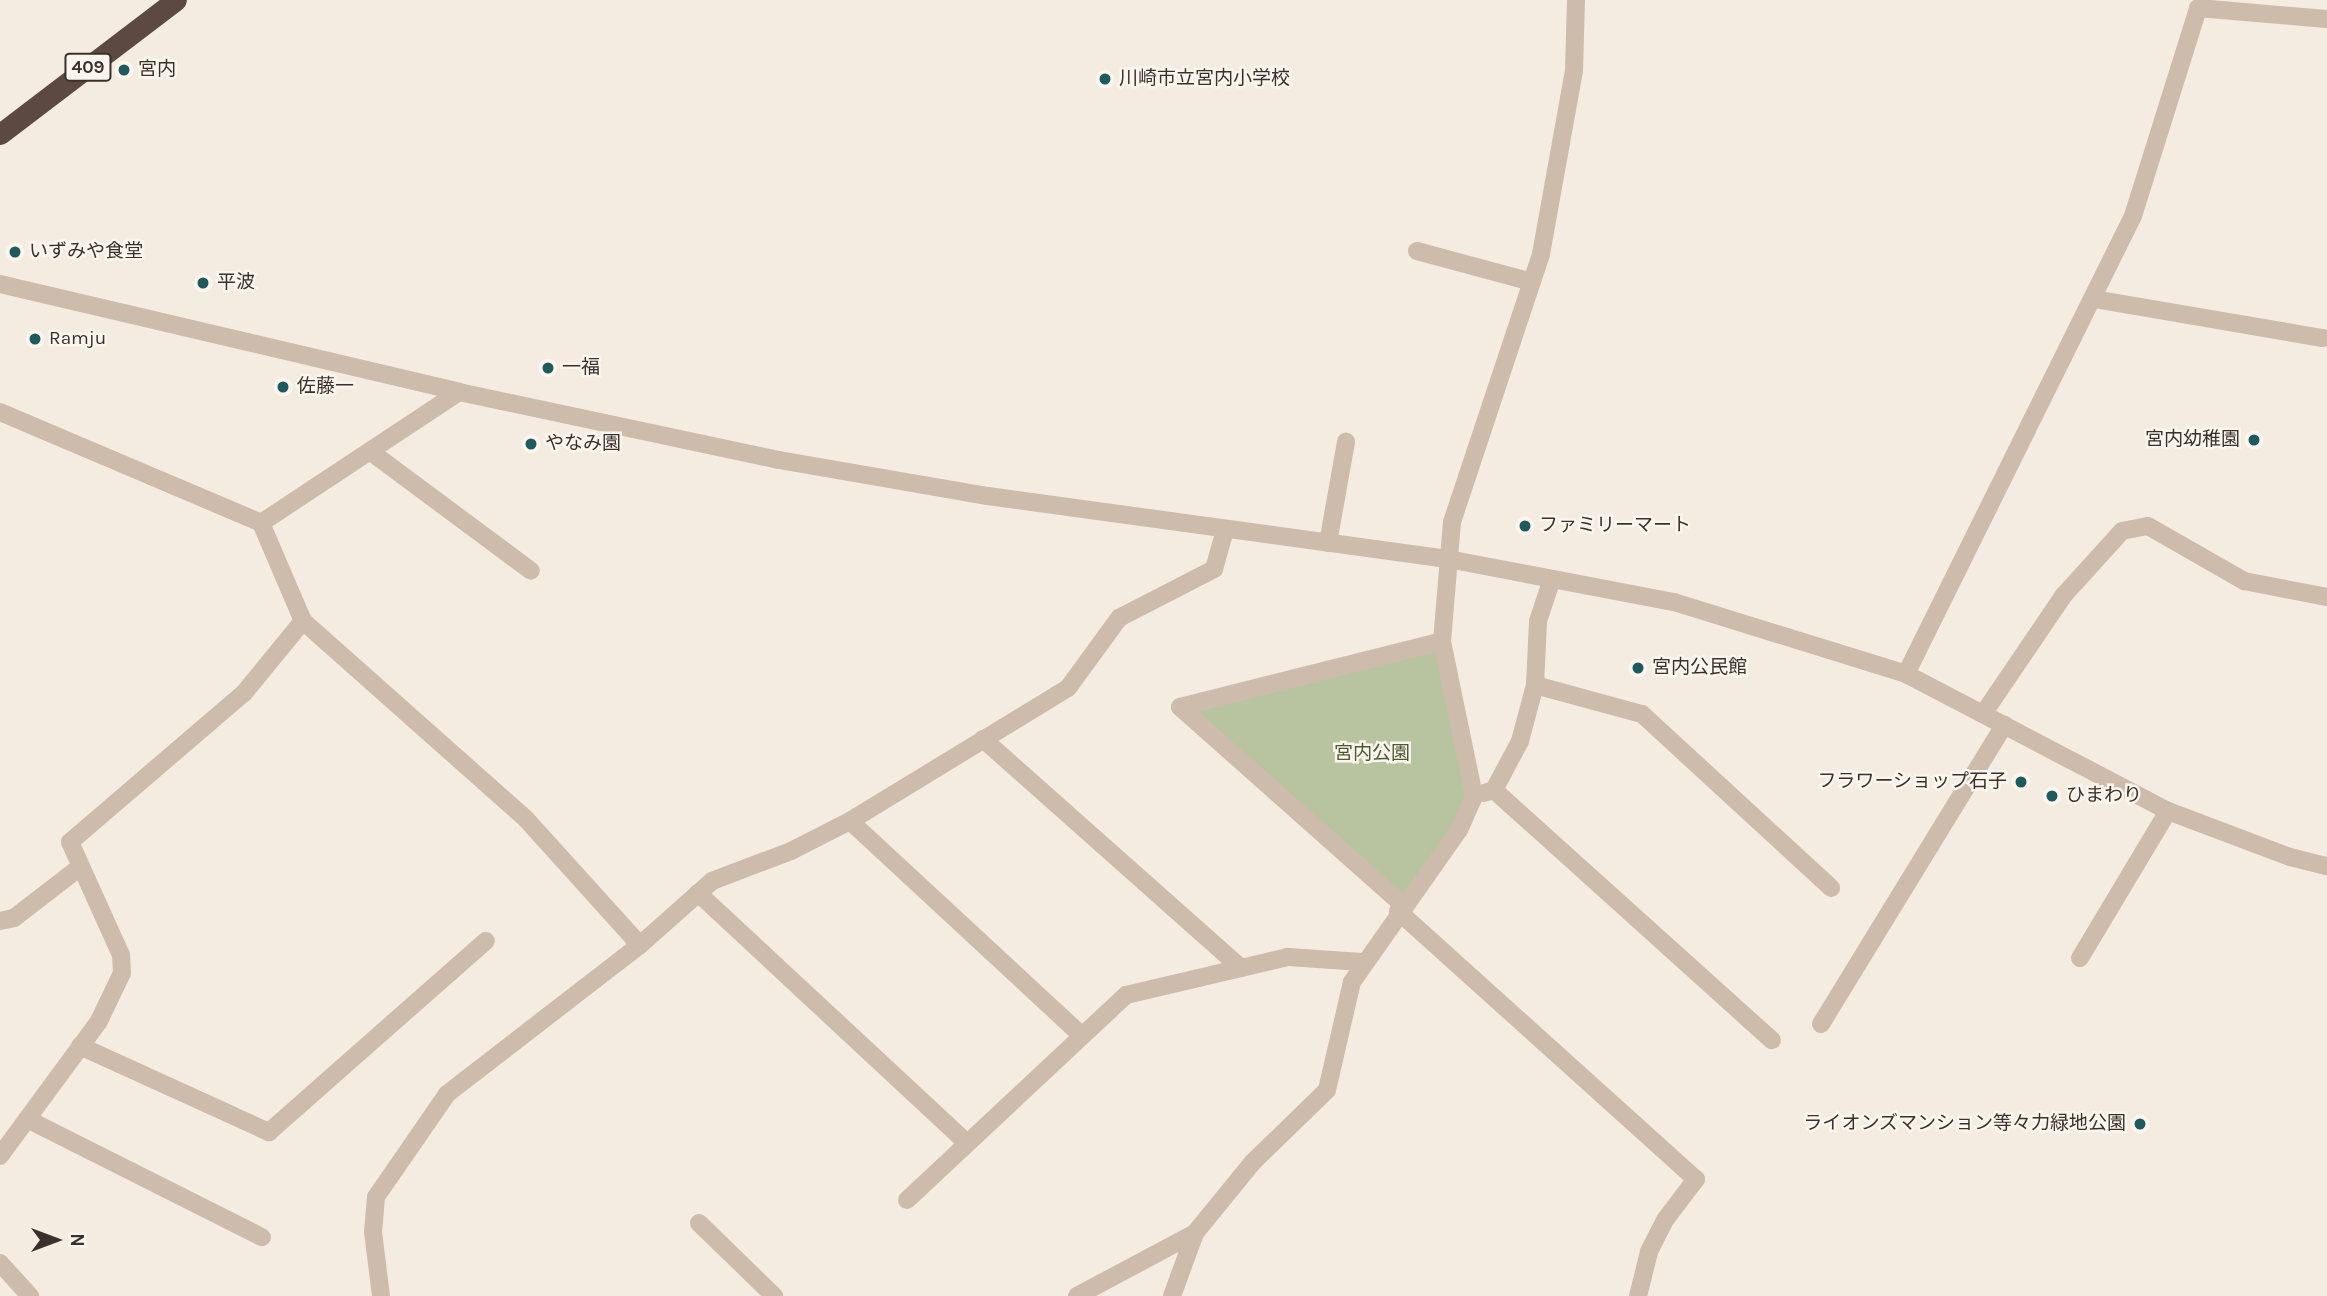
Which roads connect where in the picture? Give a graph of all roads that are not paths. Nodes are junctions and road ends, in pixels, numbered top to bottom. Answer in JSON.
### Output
{"nodes":[{"id":1,"x":176,"y":0,"type":"edge"},
{"id":2,"x":1576,"y":0,"type":"edge"},
{"id":3,"x":2327,"y":19,"type":"edge"},
{"id":4,"x":0,"y":134,"type":"edge"},
{"id":5,"x":1417,"y":251,"type":"dead end"},
{"id":6,"x":1532,"y":282,"type":"junction"},
{"id":7,"x":0,"y":284,"type":"edge"},
{"id":8,"x":2094,"y":299,"type":"junction"},
{"id":9,"x":2323,"y":338,"type":"dead end"},
{"id":10,"x":459,"y":392,"type":"junction"},
{"id":11,"x":0,"y":412,"type":"edge"},
{"id":12,"x":1346,"y":442,"type":"dead end"},
{"id":13,"x":371,"y":452,"type":"junction"},
{"id":14,"x":261,"y":523,"type":"junction"},
{"id":15,"x":1226,"y":530,"type":"junction"},
{"id":16,"x":1328,"y":543,"type":"junction"},
{"id":17,"x":1448,"y":559,"type":"junction"},
{"id":18,"x":531,"y":571,"type":"dead end"},
{"id":19,"x":1552,"y":579,"type":"junction"},
{"id":20,"x":2327,"y":597,"type":"edge"},
{"id":21,"x":303,"y":621,"type":"junction"},
{"id":22,"x":1442,"y":641,"type":"junction"},
{"id":23,"x":1906,"y":674,"type":"junction"},
{"id":24,"x":1535,"y":685,"type":"junction"},
{"id":25,"x":1983,"y":714,"type":"junction"},
{"id":26,"x":2004,"y":725,"type":"junction"},
{"id":27,"x":983,"y":739,"type":"junction"},
{"id":28,"x":1494,"y":790,"type":"junction"},
{"id":29,"x":1474,"y":796,"type":"junction"},
{"id":30,"x":2168,"y":811,"type":"junction"},
{"id":31,"x":850,"y":821,"type":"junction"},
{"id":32,"x":2327,"y":866,"type":"edge"},
{"id":33,"x":79,"y":868,"type":"junction"},
{"id":34,"x":1831,"y":888,"type":"dead end"},
{"id":35,"x":698,"y":893,"type":"junction"},
{"id":36,"x":1401,"y":908,"type":"junction"},
{"id":37,"x":0,"y":921,"type":"edge"},
{"id":38,"x":486,"y":941,"type":"dead end"},
{"id":39,"x":640,"y":944,"type":"junction"},
{"id":40,"x":2080,"y":958,"type":"dead end"},
{"id":41,"x":1362,"y":962,"type":"junction"},
{"id":42,"x":1241,"y":968,"type":"junction"},
{"id":43,"x":1821,"y":1024,"type":"dead end"},
{"id":44,"x":1082,"y":1036,"type":"junction"},
{"id":45,"x":1772,"y":1040,"type":"dead end"},
{"id":46,"x":80,"y":1046,"type":"junction"},
{"id":47,"x":27,"y":1119,"type":"junction"},
{"id":48,"x":967,"y":1143,"type":"junction"},
{"id":49,"x":0,"y":1156,"type":"edge"},
{"id":50,"x":907,"y":1200,"type":"dead end"},
{"id":51,"x":699,"y":1223,"type":"dead end"},
{"id":52,"x":1195,"y":1233,"type":"junction"},
{"id":53,"x":262,"y":1237,"type":"dead end"},
{"id":54,"x":0,"y":1263,"type":"edge"},
{"id":55,"x":30,"y":1296,"type":"edge"},
{"id":56,"x":382,"y":1296,"type":"edge"},
{"id":57,"x":774,"y":1296,"type":"edge"},
{"id":58,"x":1077,"y":1296,"type":"edge"},
{"id":59,"x":1172,"y":1296,"type":"edge"},
{"id":60,"x":1638,"y":1296,"type":"edge"}],
"edges":[{"from":1,"to":4,"type":"highway","number":"409"},
{"from":2,"to":6,"type":"street"},
{"from":3,"to":8,"type":"street"},
{"from":5,"to":6,"type":"street"},
{"from":6,"to":17,"type":"street"},
{"from":7,"to":10,"type":"street"},
{"from":8,"to":9,"type":"street"},
{"from":8,"to":23,"type":"street"},
{"from":10,"to":13,"type":"street"},
{"from":10,"to":15,"type":"street"},
{"from":11,"to":14,"type":"street"},
{"from":12,"to":16,"type":"street"},
{"from":13,"to":14,"type":"street"},
{"from":13,"to":18,"type":"street"},
{"from":14,"to":21,"type":"street"},
{"from":15,"to":16,"type":"street"},
{"from":15,"to":27,"type":"street"},
{"from":16,"to":17,"type":"street"},
{"from":17,"to":19,"type":"street"},
{"from":17,"to":22,"type":"street"},
{"from":19,"to":23,"type":"street"},
{"from":19,"to":24,"type":"street"},
{"from":20,"to":25,"type":"street"},
{"from":21,"to":33,"type":"street"},
{"from":21,"to":39,"type":"street"},
{"from":22,"to":29,"type":"street"},
{"from":22,"to":36,"type":"street"},
{"from":23,"to":25,"type":"street"},
{"from":24,"to":28,"type":"street"},
{"from":24,"to":34,"type":"street"},
{"from":25,"to":26,"type":"street"},
{"from":26,"to":30,"type":"street"},
{"from":26,"to":43,"type":"street"},
{"from":27,"to":31,"type":"street"},
{"from":27,"to":42,"type":"street"},
{"from":28,"to":29,"type":"street"},
{"from":28,"to":45,"type":"street"},
{"from":29,"to":36,"type":"street"},
{"from":30,"to":32,"type":"street"},
{"from":30,"to":40,"type":"street"},
{"from":31,"to":35,"type":"street"},
{"from":31,"to":44,"type":"street"},
{"from":33,"to":37,"type":"street"},
{"from":33,"to":46,"type":"street"},
{"from":35,"to":39,"type":"street"},
{"from":35,"to":48,"type":"street"},
{"from":36,"to":41,"type":"street"},
{"from":36,"to":60,"type":"street"},
{"from":38,"to":46,"type":"street"},
{"from":39,"to":56,"type":"street"},
{"from":41,"to":42,"type":"street"},
{"from":41,"to":52,"type":"street"},
{"from":42,"to":44,"type":"street"},
{"from":44,"to":48,"type":"street"},
{"from":46,"to":47,"type":"street"},
{"from":47,"to":49,"type":"street"},
{"from":47,"to":53,"type":"street"},
{"from":48,"to":50,"type":"street"},
{"from":51,"to":57,"type":"street"},
{"from":52,"to":58,"type":"street"},
{"from":52,"to":59,"type":"street"},
{"from":54,"to":55,"type":"street"}]}
